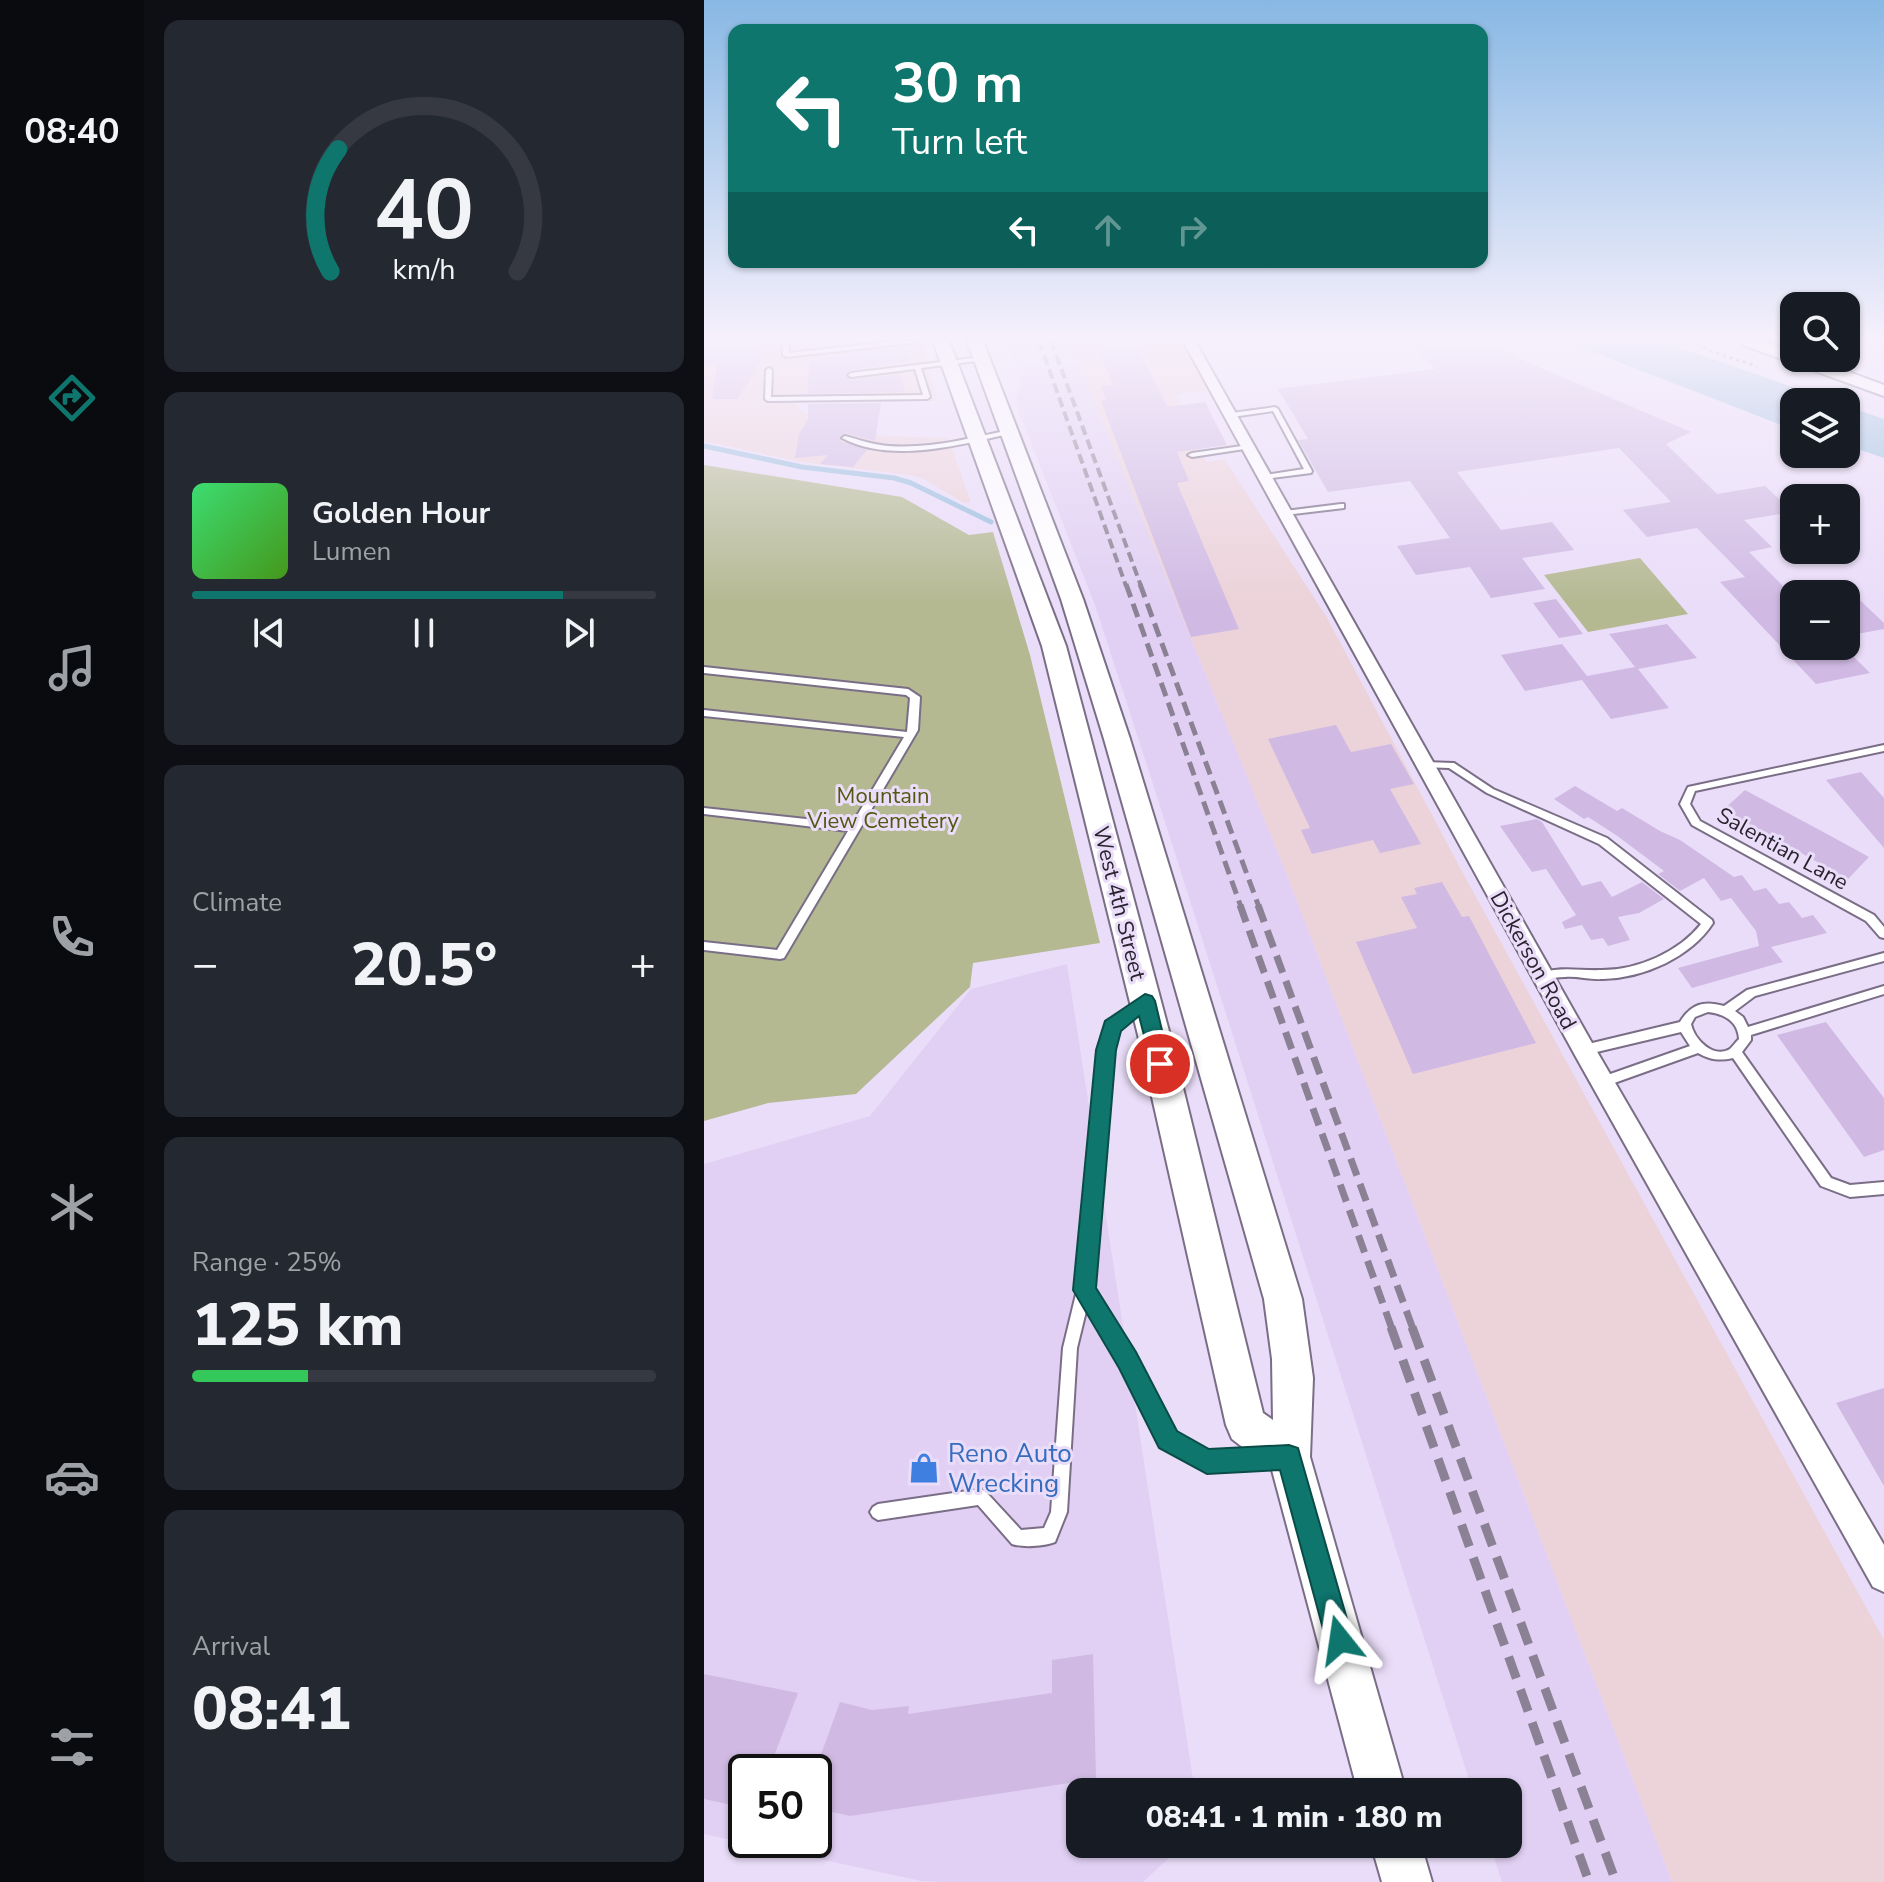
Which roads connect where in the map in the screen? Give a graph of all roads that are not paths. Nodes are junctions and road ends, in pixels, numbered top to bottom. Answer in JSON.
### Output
{"nodes":[{"id":1,"x":975,"y":429,"type":"edge"},
{"id":2,"x":1009,"y":429,"type":"edge"},
{"id":3,"x":1239,"y":429,"type":"edge"},
{"id":4,"x":1286,"y":429,"type":"edge"},
{"id":5,"x":1010,"y":432,"type":"junction"},
{"id":6,"x":845,"y":438,"type":"dead end"},
{"id":7,"x":979,"y":438,"type":"junction"},
{"id":8,"x":1249,"y":447,"type":"junction"},
{"id":9,"x":1192,"y":455,"type":"dead end"},
{"id":10,"x":1266,"y":477,"type":"junction"},
{"id":11,"x":1341,"y":506,"type":"dead end"},
{"id":12,"x":1285,"y":513,"type":"junction"},
{"id":13,"x":704,"y":670,"type":"edge"},
{"id":14,"x":704,"y":713,"type":"edge"},
{"id":15,"x":910,"y":735,"type":"junction"},
{"id":16,"x":1882,"y":751,"type":"edge"},
{"id":17,"x":1425,"y":765,"type":"junction"},
{"id":18,"x":704,"y":811,"type":"edge"},
{"id":19,"x":855,"y":828,"type":"junction"},
{"id":20,"x":1884,"y":934,"type":"edge"},
{"id":21,"x":704,"y":946,"type":"edge"},
{"id":22,"x":1884,"y":957,"type":"edge"},
{"id":23,"x":1544,"y":976,"type":"junction"},
{"id":24,"x":1884,"y":990,"type":"edge"},
{"id":25,"x":1145,"y":1001,"type":"junction"},
{"id":26,"x":1726,"y":1011,"type":"junction"},
{"id":27,"x":1685,"y":1026,"type":"junction"},
{"id":28,"x":1746,"y":1032,"type":"junction"},
{"id":29,"x":1698,"y":1048,"type":"junction"},
{"id":30,"x":1584,"y":1050,"type":"junction"},
{"id":31,"x":1736,"y":1052,"type":"junction"},
{"id":32,"x":1603,"y":1082,"type":"junction"},
{"id":33,"x":1884,"y":1188,"type":"edge"},
{"id":34,"x":1084,"y":1290,"type":"junction"},
{"id":35,"x":1289,"y":1457,"type":"junction"},
{"id":36,"x":878,"y":1512,"type":"dead end"},
{"id":37,"x":1884,"y":1576,"type":"edge"},
{"id":38,"x":1378,"y":1778,"type":"edge"},
{"id":39,"x":1400,"y":1858,"type":"edge"},
{"id":40,"x":1407,"y":1882,"type":"edge"}],
"edges":[{"from":1,"to":7,"type":"main road","name":"West 4th Street"},
{"from":2,"to":5,"type":"main road","name":"West 4th Street"},
{"from":3,"to":8,"type":"street","name":"Dickerson Road"},
{"from":4,"to":10,"type":"lane"},
{"from":5,"to":7,"type":"lane"},
{"from":5,"to":35,"type":"main road","name":"West 4th Street"},
{"from":6,"to":7,"type":"lane"},
{"from":7,"to":25,"type":"main road","name":"West 4th Street"},
{"from":8,"to":9,"type":"lane"},
{"from":8,"to":10,"type":"street","name":"Dickerson Road"},
{"from":10,"to":12,"type":"street","name":"Dickerson Road"},
{"from":11,"to":12,"type":"lane"},
{"from":12,"to":17,"type":"street","name":"Dickerson Road"},
{"from":13,"to":15,"type":"lane"},
{"from":14,"to":15,"type":"lane"},
{"from":15,"to":19,"type":"lane"},
{"from":16,"to":20,"type":"lane","name":"Salentian Lane"},
{"from":17,"to":23,"type":"street","name":"Dickerson Road"},
{"from":17,"to":23,"type":"lane"},
{"from":18,"to":19,"type":"lane"},
{"from":19,"to":21,"type":"lane"},
{"from":22,"to":26,"type":"lane"},
{"from":23,"to":30,"type":"street","name":"Dickerson Road"},
{"from":24,"to":28,"type":"lane"},
{"from":25,"to":34,"type":"lane"},
{"from":25,"to":35,"type":"main road","name":"West 4th Street"},
{"from":26,"to":27,"type":"lane"},
{"from":26,"to":28,"type":"lane"},
{"from":27,"to":29,"type":"lane"},
{"from":27,"to":30,"type":"lane"},
{"from":28,"to":31,"type":"lane"},
{"from":29,"to":31,"type":"lane"},
{"from":29,"to":32,"type":"lane"},
{"from":30,"to":32,"type":"street","name":"Dickerson Road"},
{"from":31,"to":33,"type":"lane"},
{"from":32,"to":37,"type":"street","name":"Dickerson Road"},
{"from":34,"to":35,"type":"lane"},
{"from":34,"to":36,"type":"lane"},
{"from":35,"to":38,"type":"main road","name":"West 4th Street"},
{"from":39,"to":40,"type":"main road"}]}
